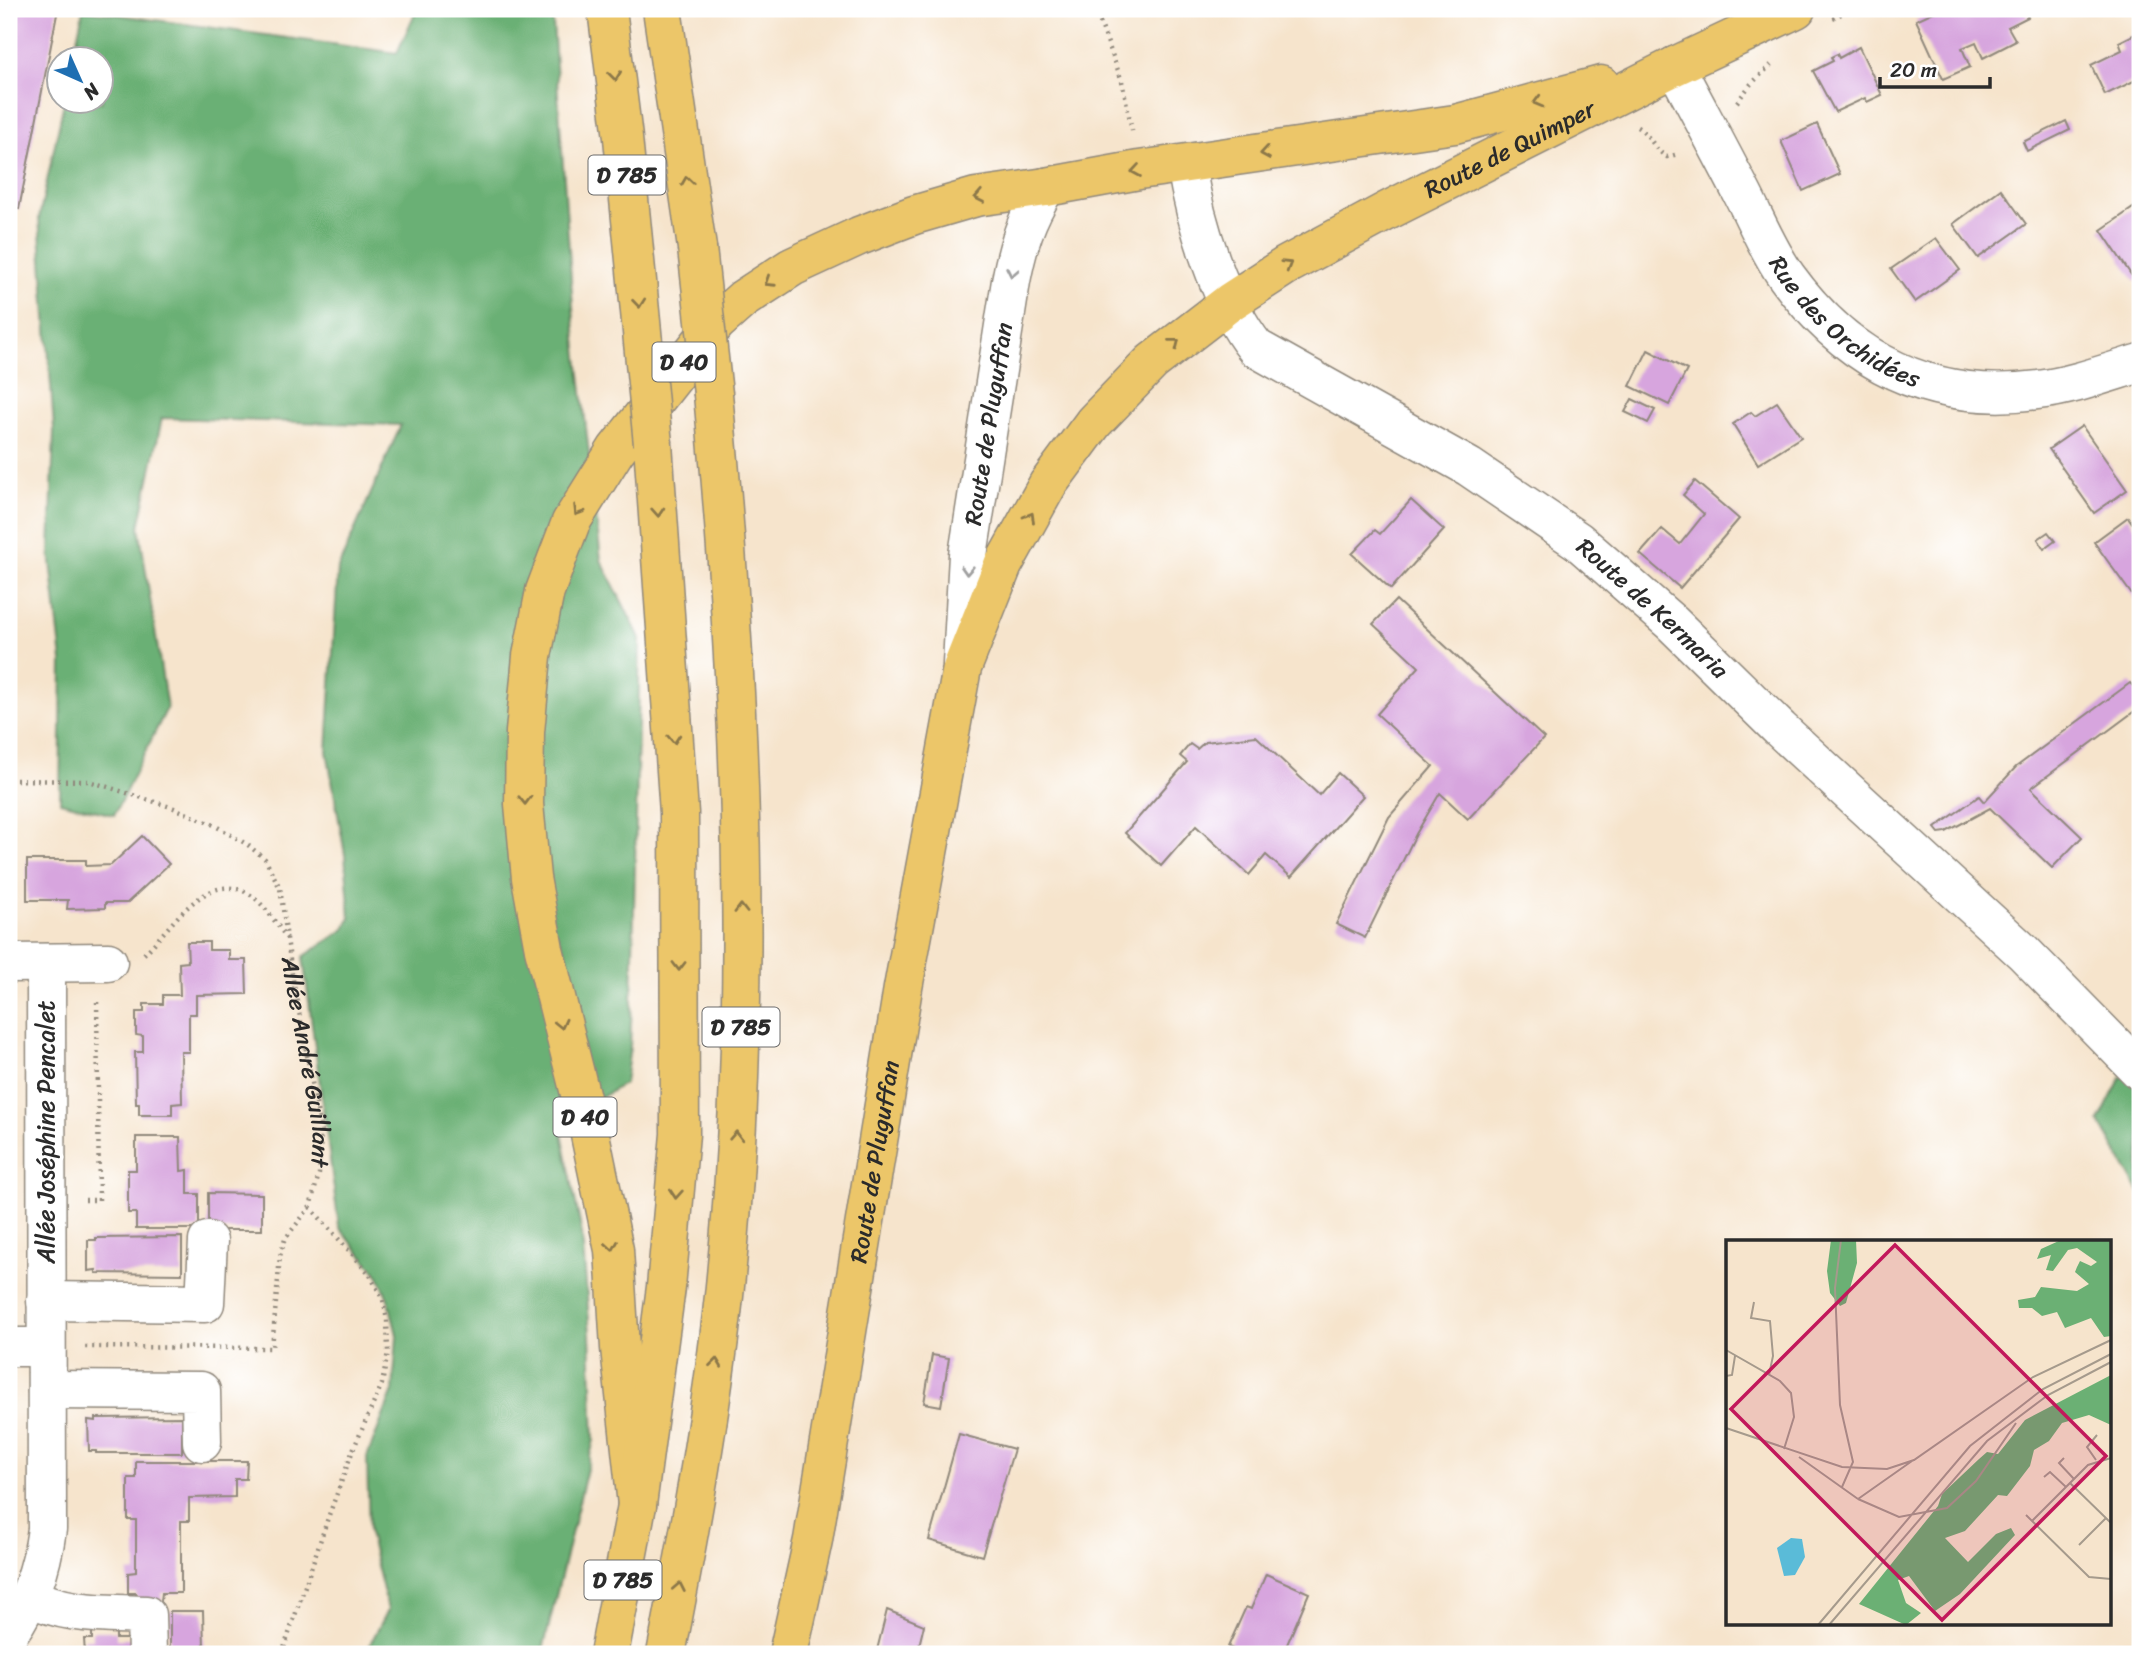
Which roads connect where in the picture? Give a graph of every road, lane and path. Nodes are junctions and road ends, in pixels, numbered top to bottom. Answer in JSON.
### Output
{"nodes":[{"id":1,"x":607,"y":9,"type":"edge"},
{"id":2,"x":662,"y":9,"type":"edge"},
{"id":3,"x":1095,"y":9,"type":"edge"},
{"id":4,"x":1796,"y":9,"type":"edge"},
{"id":5,"x":1675,"y":66,"type":"junction"},
{"id":6,"x":1186,"y":165,"type":"junction"},
{"id":7,"x":1139,"y":170,"type":"junction"},
{"id":8,"x":1046,"y":187,"type":"junction"},
{"id":9,"x":1230,"y":302,"type":"junction"},
{"id":10,"x":2137,"y":372,"type":"edge"},
{"id":11,"x":962,"y":668,"type":"junction"},
{"id":12,"x":9,"y":780,"type":"edge"},
{"id":13,"x":288,"y":938,"type":"junction"},
{"id":14,"x":102,"y":962,"type":"junction"},
{"id":15,"x":9,"y":963,"type":"edge"},
{"id":16,"x":46,"y":963,"type":"junction"},
{"id":17,"x":2140,"y":1071,"type":"edge"},
{"id":18,"x":47,"y":1201,"type":"junction"},
{"id":19,"x":310,"y":1207,"type":"junction"},
{"id":20,"x":208,"y":1241,"type":"dead end"},
{"id":21,"x":46,"y":1301,"type":"junction"},
{"id":22,"x":27,"y":1347,"type":"edge"},
{"id":23,"x":47,"y":1390,"type":"junction"},
{"id":24,"x":202,"y":1442,"type":"dead end"},
{"id":25,"x":637,"y":1505,"type":"junction"},
{"id":26,"x":29,"y":1596,"type":"junction"},
{"id":27,"x":9,"y":1633,"type":"edge"},
{"id":28,"x":147,"y":1654,"type":"edge"},
{"id":29,"x":282,"y":1654,"type":"edge"},
{"id":30,"x":609,"y":1654,"type":"edge"},
{"id":31,"x":666,"y":1654,"type":"edge"},
{"id":32,"x":788,"y":1654,"type":"edge"}],
"edges":[{"from":1,"to":25,"type":"main road","number":"D 785","one_way":true,"bridge":true},
{"from":31,"to":2,"type":"main road","number":"D 785","one_way":true,"bridge":true},
{"from":3,"to":7,"type":"path"},
{"from":4,"to":5,"type":"main road","name":"Route de Quimper","number":"D 40"},
{"from":5,"to":6,"type":"main road","number":"D 40","one_way":true},
{"from":9,"to":5,"type":"main road","name":"Route de Quimper","number":"D 40","one_way":true},
{"from":5,"to":10,"type":"street","name":"Rue des Orchidées"},
{"from":6,"to":7,"type":"main road","number":"D 40"},
{"from":6,"to":9,"type":"street","name":"Route de Kermaria"},
{"from":7,"to":8,"type":"main road","number":"D 40","one_way":true},
{"from":8,"to":11,"type":"street","name":"Route de Pluguffan","number":"D 40","one_way":true},
{"from":8,"to":25,"type":"main road","number":"D 40","one_way":true},
{"from":11,"to":9,"type":"main road","name":"Route de Pluguffan","number":"D 40","one_way":true},
{"from":9,"to":17,"type":"street","name":"Route de Kermaria"},
{"from":11,"to":32,"type":"main road","name":"Route de Pluguffan","number":"D 40"},
{"from":12,"to":13,"type":"path","name":"Allée André Guillant"},
{"from":13,"to":14,"type":"path"},
{"from":13,"to":19,"type":"path","name":"Allée André Guillant"},
{"from":14,"to":16,"type":"street"},
{"from":14,"to":18,"type":"path"},
{"from":15,"to":16,"type":"street"},
{"from":16,"to":18,"type":"street","name":"Allée Joséphine Pencalet"},
{"from":18,"to":21,"type":"street","name":"Allée Joséphine Pencalet"},
{"from":19,"to":22,"type":"path","name":"Allée André Guillant"},
{"from":19,"to":29,"type":"path"},
{"from":20,"to":21,"type":"street"},
{"from":21,"to":22,"type":"street","name":"Allée Joséphine Pencalet"},
{"from":22,"to":23,"type":"street","name":"Allée Joséphine Pencalet"},
{"from":23,"to":24,"type":"street"},
{"from":23,"to":26,"type":"street","name":"Allée Joséphine Pencalet"},
{"from":25,"to":30,"type":"main road","number":"D 785"},
{"from":26,"to":27,"type":"street","name":"Allée Joséphine Pencalet"},
{"from":26,"to":28,"type":"street"}]}
